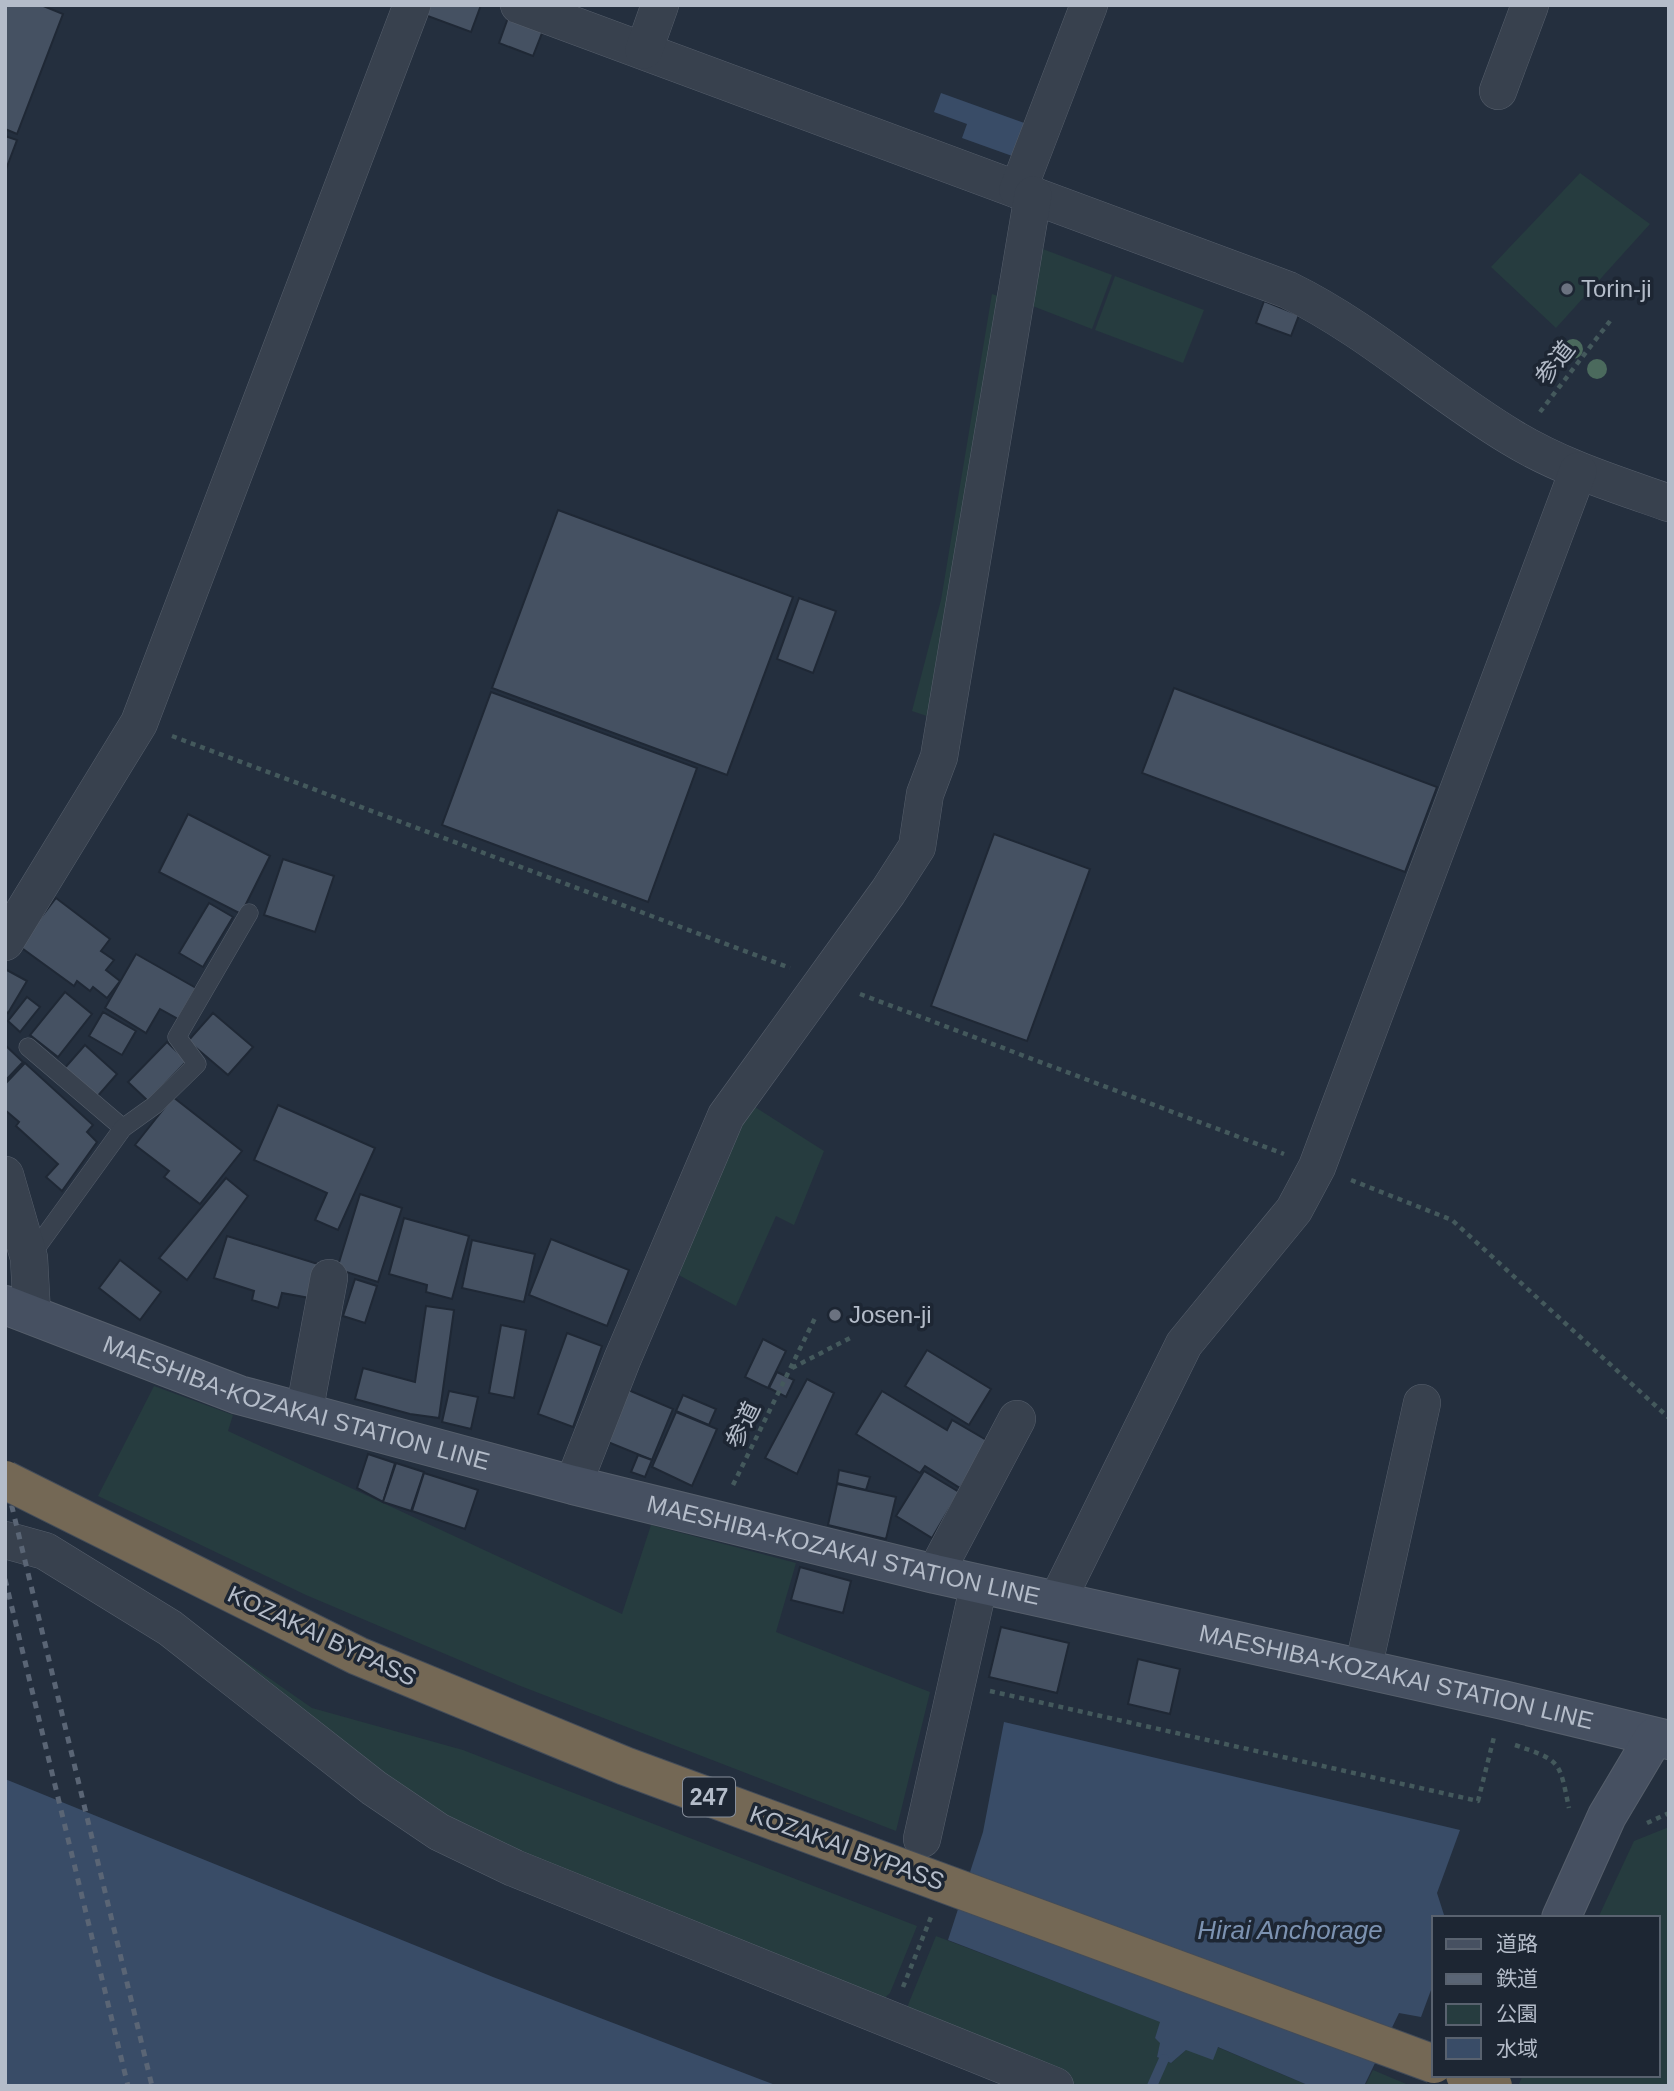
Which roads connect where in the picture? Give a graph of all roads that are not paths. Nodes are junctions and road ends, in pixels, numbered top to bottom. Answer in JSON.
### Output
{"nodes":[{"id":1,"x":412,"y":5,"type":"edge"},
{"id":2,"x":519,"y":5,"type":"edge"},
{"id":3,"x":660,"y":5,"type":"edge"},
{"id":4,"x":1089,"y":5,"type":"edge"},
{"id":5,"x":1530,"y":5,"type":"edge"},
{"id":6,"x":644,"y":50,"type":"junction"},
{"id":7,"x":1498,"y":91,"type":"dead end"},
{"id":8,"x":1026,"y":192,"type":"junction"},
{"id":9,"x":1578,"y":471,"type":"junction"},
{"id":10,"x":1669,"y":503,"type":"edge"},
{"id":11,"x":249,"y":913,"type":"dead end"},
{"id":12,"x":5,"y":942,"type":"edge"},
{"id":13,"x":28,"y":1046,"type":"dead end"},
{"id":14,"x":123,"y":1128,"type":"junction"},
{"id":15,"x":5,"y":1175,"type":"edge"},
{"id":16,"x":29,"y":1258,"type":"junction"},
{"id":17,"x":329,"y":1278,"type":"dead end"},
{"id":18,"x":14,"y":1306,"type":"edge"},
{"id":19,"x":1422,"y":1403,"type":"dead end"},
{"id":20,"x":304,"y":1413,"type":"junction"},
{"id":21,"x":1017,"y":1419,"type":"dead end"},
{"id":22,"x":5,"y":1480,"type":"edge"},
{"id":23,"x":573,"y":1485,"type":"junction"},
{"id":24,"x":5,"y":1540,"type":"edge"},
{"id":25,"x":936,"y":1574,"type":"junction"},
{"id":26,"x":979,"y":1584,"type":"junction"},
{"id":27,"x":1057,"y":1601,"type":"junction"},
{"id":28,"x":1363,"y":1669,"type":"junction"},
{"id":29,"x":1664,"y":1732,"type":"edge"},
{"id":30,"x":922,"y":1839,"type":"dead end"},
{"id":31,"x":1562,"y":1916,"type":"edge"},
{"id":32,"x":1432,"y":2063,"type":"edge"},
{"id":33,"x":1470,"y":2077,"type":"edge"},
{"id":34,"x":1055,"y":2086,"type":"edge"},
{"id":35,"x":1493,"y":2086,"type":"edge"}],
"edges":[{"from":1,"to":12,"type":"street"},
{"from":2,"to":6,"type":"street"},
{"from":3,"to":6,"type":"street"},
{"from":4,"to":8,"type":"street"},
{"from":5,"to":7,"type":"street"},
{"from":6,"to":8,"type":"street"},
{"from":8,"to":9,"type":"street"},
{"from":8,"to":23,"type":"street"},
{"from":9,"to":10,"type":"street"},
{"from":9,"to":27,"type":"street"},
{"from":11,"to":14,"type":"lane"},
{"from":13,"to":14,"type":"lane"},
{"from":14,"to":16,"type":"lane"},
{"from":15,"to":16,"type":"street"},
{"from":16,"to":18,"type":"street"},
{"from":17,"to":20,"type":"street"},
{"from":18,"to":20,"type":"main road","name":"MAESHIBA-KOZAKAI STATION LINE"},
{"from":19,"to":28,"type":"street"},
{"from":20,"to":23,"type":"main road","name":"MAESHIBA-KOZAKAI STATION LINE"},
{"from":21,"to":25,"type":"street"},
{"from":22,"to":32,"type":"highway","name":"KOZAKAI BYPASS","number":"247","bridge":true},
{"from":23,"to":25,"type":"main road","name":"MAESHIBA-KOZAKAI STATION LINE"},
{"from":24,"to":34,"type":"street"},
{"from":25,"to":26,"type":"main road","name":"MAESHIBA-KOZAKAI STATION LINE"},
{"from":26,"to":27,"type":"main road","name":"MAESHIBA-KOZAKAI STATION LINE"},
{"from":26,"to":30,"type":"street"},
{"from":27,"to":28,"type":"main road","name":"MAESHIBA-KOZAKAI STATION LINE"},
{"from":28,"to":29,"type":"main road","name":"MAESHIBA-KOZAKAI STATION LINE"},
{"from":29,"to":31,"type":"main road"},
{"from":33,"to":35,"type":"highway","bridge":true}]}
